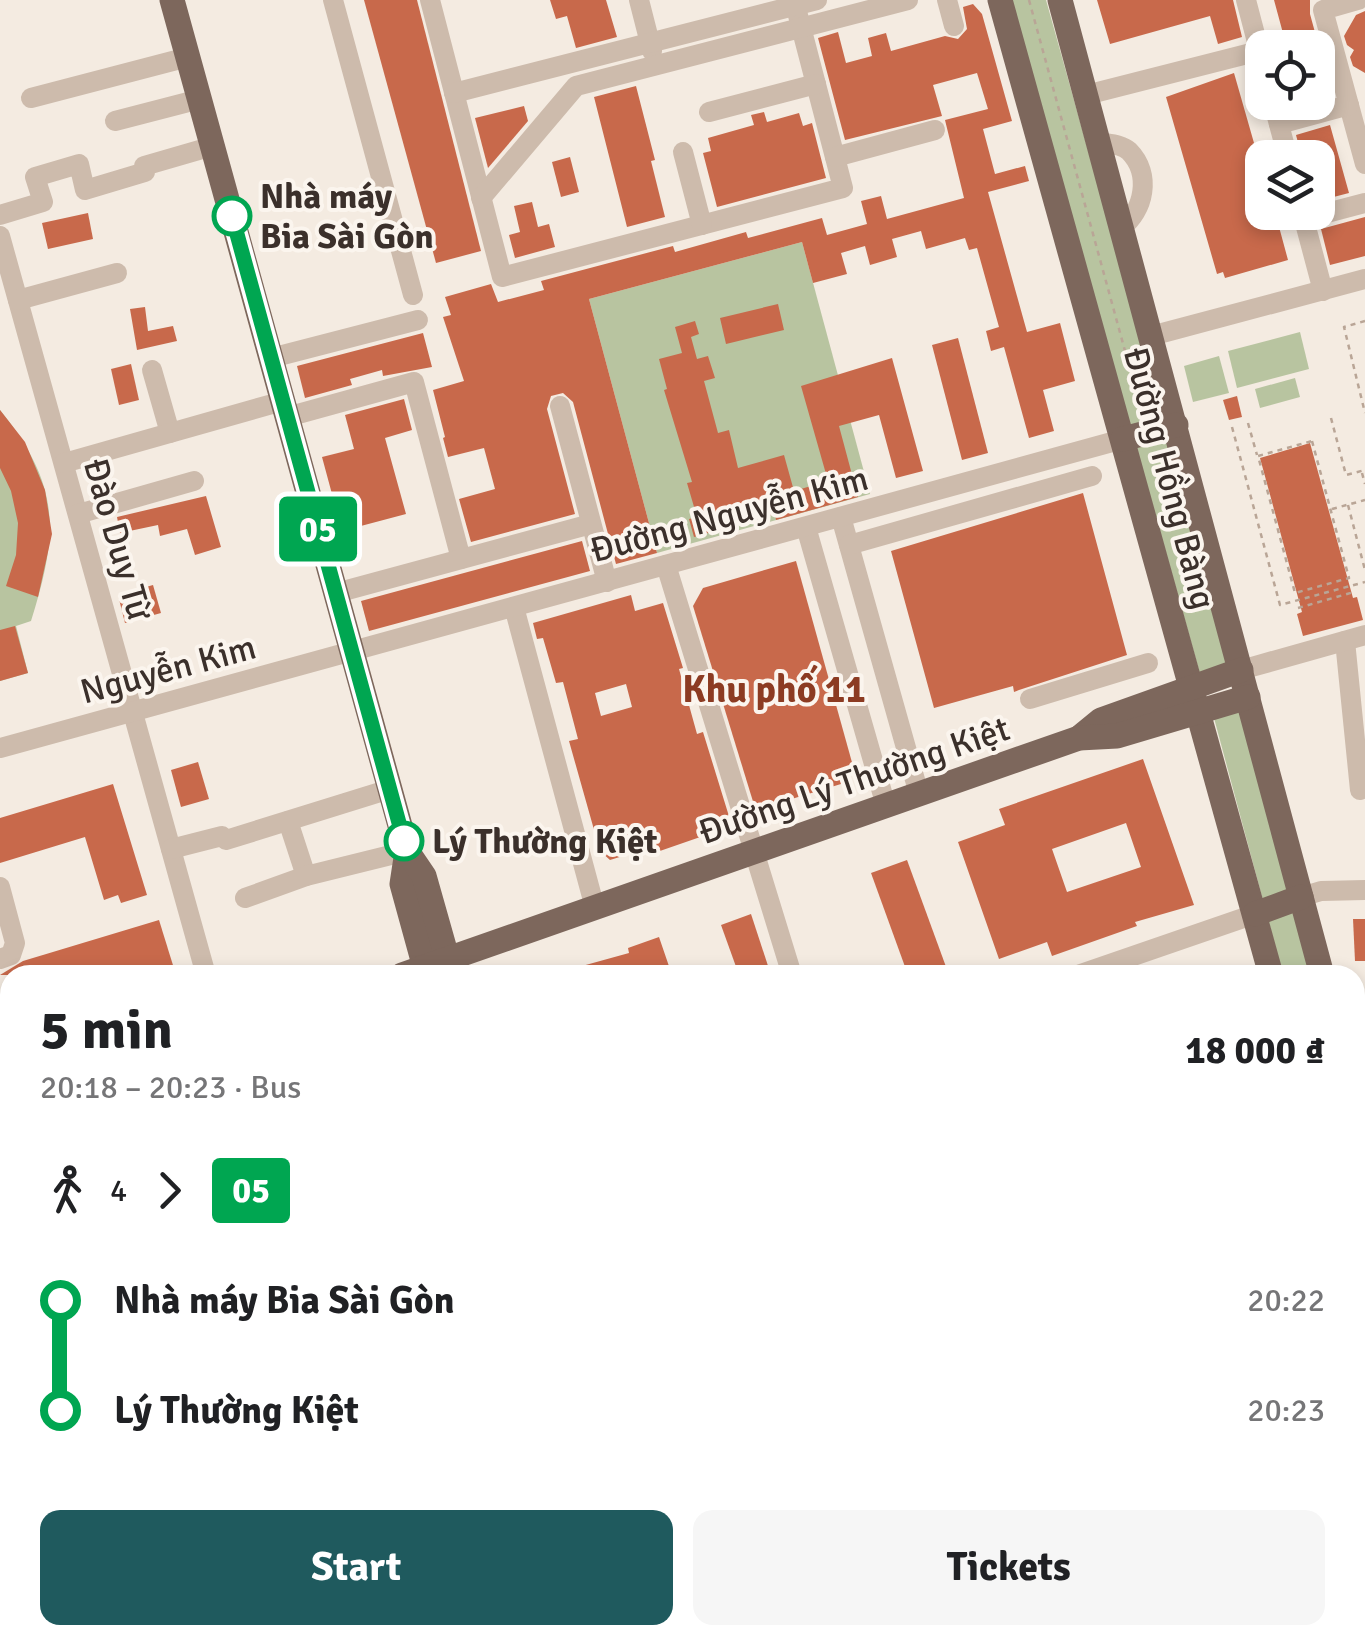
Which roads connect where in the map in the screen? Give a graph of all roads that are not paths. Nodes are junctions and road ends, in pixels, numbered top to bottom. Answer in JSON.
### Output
{"nodes":[{"id":1,"x":172,"y":0,"type":"edge"},
{"id":2,"x":333,"y":0,"type":"edge"},
{"id":3,"x":430,"y":0,"type":"edge"},
{"id":4,"x":639,"y":0,"type":"edge"},
{"id":5,"x":817,"y":0,"type":"edge"},
{"id":6,"x":908,"y":0,"type":"edge"},
{"id":7,"x":947,"y":0,"type":"edge"},
{"id":8,"x":1000,"y":0,"type":"edge"},
{"id":9,"x":1060,"y":0,"type":"edge"},
{"id":10,"x":1246,"y":0,"type":"edge"},
{"id":11,"x":1358,"y":0,"type":"edge"},
{"id":12,"x":795,"y":3,"type":"edge"},
{"id":13,"x":755,"y":16,"type":"junction"},
{"id":14,"x":954,"y":26,"type":"dead end"},
{"id":15,"x":801,"y":28,"type":"junction"},
{"id":16,"x":1254,"y":30,"type":"edge"},
{"id":17,"x":761,"y":38,"type":"junction"},
{"id":18,"x":650,"y":42,"type":"junction"},
{"id":19,"x":188,"y":57,"type":"junction"},
{"id":20,"x":1245,"y":60,"type":"edge"},
{"id":21,"x":579,"y":61,"type":"junction"},
{"id":22,"x":656,"y":66,"type":"junction"},
{"id":23,"x":585,"y":84,"type":"junction"},
{"id":24,"x":816,"y":84,"type":"junction"},
{"id":25,"x":454,"y":94,"type":"junction"},
{"id":26,"x":1086,"y":94,"type":"junction"},
{"id":27,"x":31,"y":98,"type":"dead end"},
{"id":28,"x":200,"y":99,"type":"junction"},
{"id":29,"x":1349,"y":105,"type":"junction"},
{"id":30,"x":710,"y":112,"type":"dead end"},
{"id":31,"x":1278,"y":120,"type":"edge"},
{"id":32,"x":115,"y":121,"type":"dead end"},
{"id":33,"x":1279,"y":124,"type":"junction"},
{"id":34,"x":935,"y":130,"type":"dead end"},
{"id":35,"x":1283,"y":140,"type":"edge"},
{"id":36,"x":213,"y":146,"type":"junction"},
{"id":37,"x":683,"y":152,"type":"dead end"},
{"id":38,"x":835,"y":157,"type":"junction"},
{"id":39,"x":1365,"y":164,"type":"edge"},
{"id":40,"x":481,"y":198,"type":"junction"},
{"id":41,"x":1365,"y":203,"type":"edge"},
{"id":42,"x":1335,"y":209,"type":"edge"},
{"id":43,"x":0,"y":215,"type":"edge"},
{"id":44,"x":702,"y":225,"type":"junction"},
{"id":45,"x":1307,"y":230,"type":"edge"},
{"id":46,"x":0,"y":237,"type":"edge"},
{"id":47,"x":118,"y":273,"type":"dead end"},
{"id":48,"x":1365,"y":280,"type":"edge"},
{"id":49,"x":1322,"y":291,"type":"junction"},
{"id":50,"x":413,"y":294,"type":"dead end"},
{"id":51,"x":18,"y":300,"type":"junction"},
{"id":52,"x":418,"y":320,"type":"dead end"},
{"id":53,"x":1151,"y":336,"type":"junction"},
{"id":54,"x":271,"y":358,"type":"junction"},
{"id":55,"x":152,"y":370,"type":"dead end"},
{"id":56,"x":560,"y":406,"type":"dead end"},
{"id":57,"x":285,"y":409,"type":"junction"},
{"id":58,"x":1176,"y":425,"type":"junction"},
{"id":59,"x":170,"y":433,"type":"junction"},
{"id":60,"x":1123,"y":439,"type":"junction"},
{"id":61,"x":64,"y":463,"type":"junction"},
{"id":62,"x":1092,"y":476,"type":"dead end"},
{"id":63,"x":194,"y":481,"type":"dead end"},
{"id":64,"x":78,"y":514,"type":"junction"},
{"id":65,"x":841,"y":517,"type":"junction"},
{"id":66,"x":591,"y":524,"type":"junction"},
{"id":67,"x":806,"y":527,"type":"junction"},
{"id":68,"x":849,"y":545,"type":"junction"},
{"id":69,"x":462,"y":559,"type":"junction"},
{"id":70,"x":666,"y":565,"type":"junction"},
{"id":71,"x":606,"y":582,"type":"junction"},
{"id":72,"x":336,"y":593,"type":"junction"},
{"id":73,"x":514,"y":607,"type":"junction"},
{"id":74,"x":1355,"y":638,"type":"edge"},
{"id":75,"x":352,"y":652,"type":"junction"},
{"id":76,"x":1148,"y":662,"type":"dead end"},
{"id":77,"x":1241,"y":670,"type":"junction"},
{"id":78,"x":1248,"y":697,"type":"junction"},
{"id":79,"x":1030,"y":699,"type":"dead end"},
{"id":80,"x":1194,"y":700,"type":"junction"},
{"id":81,"x":133,"y":712,"type":"junction"},
{"id":82,"x":1157,"y":724,"type":"junction"},
{"id":83,"x":1079,"y":738,"type":"junction"},
{"id":84,"x":0,"y":748,"type":"edge"},
{"id":85,"x":1208,"y":749,"type":"junction"},
{"id":86,"x":390,"y":789,"type":"junction"},
{"id":87,"x":1360,"y":790,"type":"dead end"},
{"id":88,"x":919,"y":794,"type":"junction"},
{"id":89,"x":886,"y":806,"type":"junction"},
{"id":90,"x":288,"y":821,"type":"junction"},
{"id":91,"x":171,"y":849,"type":"junction"},
{"id":92,"x":407,"y":852,"type":"junction"},
{"id":93,"x":754,"y":852,"type":"junction"},
{"id":94,"x":306,"y":876,"type":"junction"},
{"id":95,"x":0,"y":887,"type":"edge"},
{"id":96,"x":1365,"y":890,"type":"edge"},
{"id":97,"x":1301,"y":897,"type":"junction"},
{"id":98,"x":245,"y":898,"type":"dead end"},
{"id":99,"x":595,"y":908,"type":"junction"},
{"id":100,"x":1254,"y":914,"type":"junction"},
{"id":101,"x":0,"y":958,"type":"edge"},
{"id":102,"x":203,"y":965,"type":"edge"},
{"id":103,"x":429,"y":965,"type":"edge"},
{"id":104,"x":444,"y":965,"type":"edge"},
{"id":105,"x":789,"y":965,"type":"edge"},
{"id":106,"x":1107,"y":965,"type":"edge"},
{"id":107,"x":1268,"y":965,"type":"edge"},
{"id":108,"x":1319,"y":965,"type":"edge"}],
"edges":[{"from":1,"to":19,"type":"main road"},
{"from":2,"to":50,"type":"street"},
{"from":3,"to":25,"type":"street"},
{"from":4,"to":18,"type":"street"},
{"from":5,"to":12,"type":"street"},
{"from":6,"to":15,"type":"street"},
{"from":7,"to":14,"type":"street"},
{"from":8,"to":60,"type":"main road","name":"Đường Hồng Bàng"},
{"from":9,"to":26,"type":"main road","name":"Đường Hồng Bàng"},
{"from":10,"to":16,"type":"street"},
{"from":11,"to":29,"type":"street"},
{"from":12,"to":13,"type":"street"},
{"from":12,"to":15,"type":"street"},
{"from":13,"to":17,"type":"street"},
{"from":13,"to":18,"type":"street"},
{"from":15,"to":17,"type":"street"},
{"from":15,"to":24,"type":"street"},
{"from":17,"to":22,"type":"street"},
{"from":18,"to":21,"type":"street"},
{"from":18,"to":22,"type":"street"},
{"from":19,"to":27,"type":"street"},
{"from":19,"to":28,"type":"main road"},
{"from":20,"to":26,"type":"street"},
{"from":21,"to":23,"type":"street"},
{"from":21,"to":25,"type":"street"},
{"from":22,"to":23,"type":"street"},
{"from":23,"to":40,"type":"street"},
{"from":24,"to":30,"type":"street"},
{"from":24,"to":38,"type":"street"},
{"from":25,"to":40,"type":"street"},
{"from":26,"to":53,"type":"main road","name":"Đường Hồng Bàng"},
{"from":28,"to":32,"type":"street"},
{"from":28,"to":36,"type":"main road"},
{"from":29,"to":33,"type":"street"},
{"from":29,"to":39,"type":"street"},
{"from":31,"to":33,"type":"street"},
{"from":33,"to":35,"type":"street"},
{"from":34,"to":38,"type":"street"},
{"from":36,"to":43,"type":"street"},
{"from":36,"to":54,"type":"main road"},
{"from":37,"to":44,"type":"street"},
{"from":38,"to":44,"type":"street"},
{"from":40,"to":44,"type":"street"},
{"from":41,"to":42,"type":"street"},
{"from":45,"to":49,"type":"street"},
{"from":46,"to":51,"type":"street","name":"Đào Duy Từ"},
{"from":47,"to":51,"type":"street"},
{"from":48,"to":49,"type":"street"},
{"from":49,"to":53,"type":"street"},
{"from":51,"to":61,"type":"street","name":"Đào Duy Từ"},
{"from":52,"to":54,"type":"street"},
{"from":53,"to":58,"type":"main road","name":"Đường Hồng Bàng"},
{"from":54,"to":57,"type":"main road"},
{"from":55,"to":59,"type":"street"},
{"from":56,"to":66,"type":"street"},
{"from":57,"to":59,"type":"street"},
{"from":57,"to":69,"type":"street"},
{"from":57,"to":72,"type":"main road"},
{"from":58,"to":60,"type":"main road"},
{"from":58,"to":77,"type":"main road","name":"Đường Hồng Bàng"},
{"from":59,"to":61,"type":"street"},
{"from":60,"to":65,"type":"street","name":"Đường Nguyễn Kim"},
{"from":60,"to":80,"type":"main road","name":"Đường Hồng Bàng"},
{"from":61,"to":64,"type":"street","name":"Đào Duy Từ"},
{"from":62,"to":68,"type":"street"},
{"from":63,"to":64,"type":"street"},
{"from":64,"to":81,"type":"street","name":"Đào Duy Từ"},
{"from":65,"to":67,"type":"street","name":"Đường Nguyễn Kim"},
{"from":65,"to":68,"type":"street"},
{"from":66,"to":69,"type":"street"},
{"from":66,"to":71,"type":"street"},
{"from":67,"to":70,"type":"street","name":"Đường Nguyễn Kim"},
{"from":67,"to":89,"type":"street"},
{"from":68,"to":88,"type":"street"},
{"from":69,"to":72,"type":"street"},
{"from":70,"to":71,"type":"street","name":"Đường Nguyễn Kim"},
{"from":70,"to":93,"type":"street"},
{"from":71,"to":73,"type":"street","name":"Đường Nguyễn Kim"},
{"from":72,"to":75,"type":"main road"},
{"from":73,"to":75,"type":"street","name":"Đường Nguyễn Kim"},
{"from":73,"to":99,"type":"street"},
{"from":74,"to":77,"type":"street"},
{"from":74,"to":87,"type":"street"},
{"from":75,"to":81,"type":"street","name":"Nguyễn Kim"},
{"from":75,"to":86,"type":"main road"},
{"from":76,"to":79,"type":"street"},
{"from":77,"to":78,"type":"main road","name":"Đường Hồng Bàng"},
{"from":77,"to":80,"type":"main road"},
{"from":78,"to":80,"type":"main road"},
{"from":78,"to":97,"type":"main road","name":"Đường Hồng Bàng"},
{"from":80,"to":82,"type":"main road","name":"Đường Lý Thường Kiệt"},
{"from":80,"to":83,"type":"main road","name":"Đường Lý Thường Kiệt"},
{"from":80,"to":85,"type":"main road","name":"Đường Hồng Bàng"},
{"from":81,"to":84,"type":"street","name":"Nguyễn Kim"},
{"from":81,"to":91,"type":"street","name":"Đào Duy Từ"},
{"from":82,"to":83,"type":"main road","name":"Đường Lý Thường Kiệt"},
{"from":82,"to":85,"type":"main road"},
{"from":83,"to":88,"type":"main road","name":"Đường Lý Thường Kiệt"},
{"from":85,"to":100,"type":"main road","name":"Đường Hồng Bàng"},
{"from":86,"to":90,"type":"street"},
{"from":86,"to":92,"type":"main road"},
{"from":88,"to":89,"type":"main road","name":"Đường Lý Thường Kiệt"},
{"from":89,"to":93,"type":"main road","name":"Đường Lý Thường Kiệt"},
{"from":90,"to":91,"type":"street"},
{"from":90,"to":94,"type":"street"},
{"from":91,"to":102,"type":"street","name":"Đào Duy Từ"},
{"from":92,"to":94,"type":"street"},
{"from":92,"to":103,"type":"main road"},
{"from":93,"to":99,"type":"main road","name":"Đường Lý Thường Kiệt"},
{"from":93,"to":105,"type":"street"},
{"from":94,"to":98,"type":"street"},
{"from":95,"to":101,"type":"street"},
{"from":96,"to":97,"type":"street"},
{"from":97,"to":100,"type":"main road"},
{"from":97,"to":108,"type":"main road","name":"Đường Hồng Bàng"},
{"from":99,"to":104,"type":"main road","name":"Đường Lý Thường Kiệt"},
{"from":100,"to":106,"type":"street"},
{"from":100,"to":107,"type":"main road","name":"Đường Hồng Bàng"}]}
